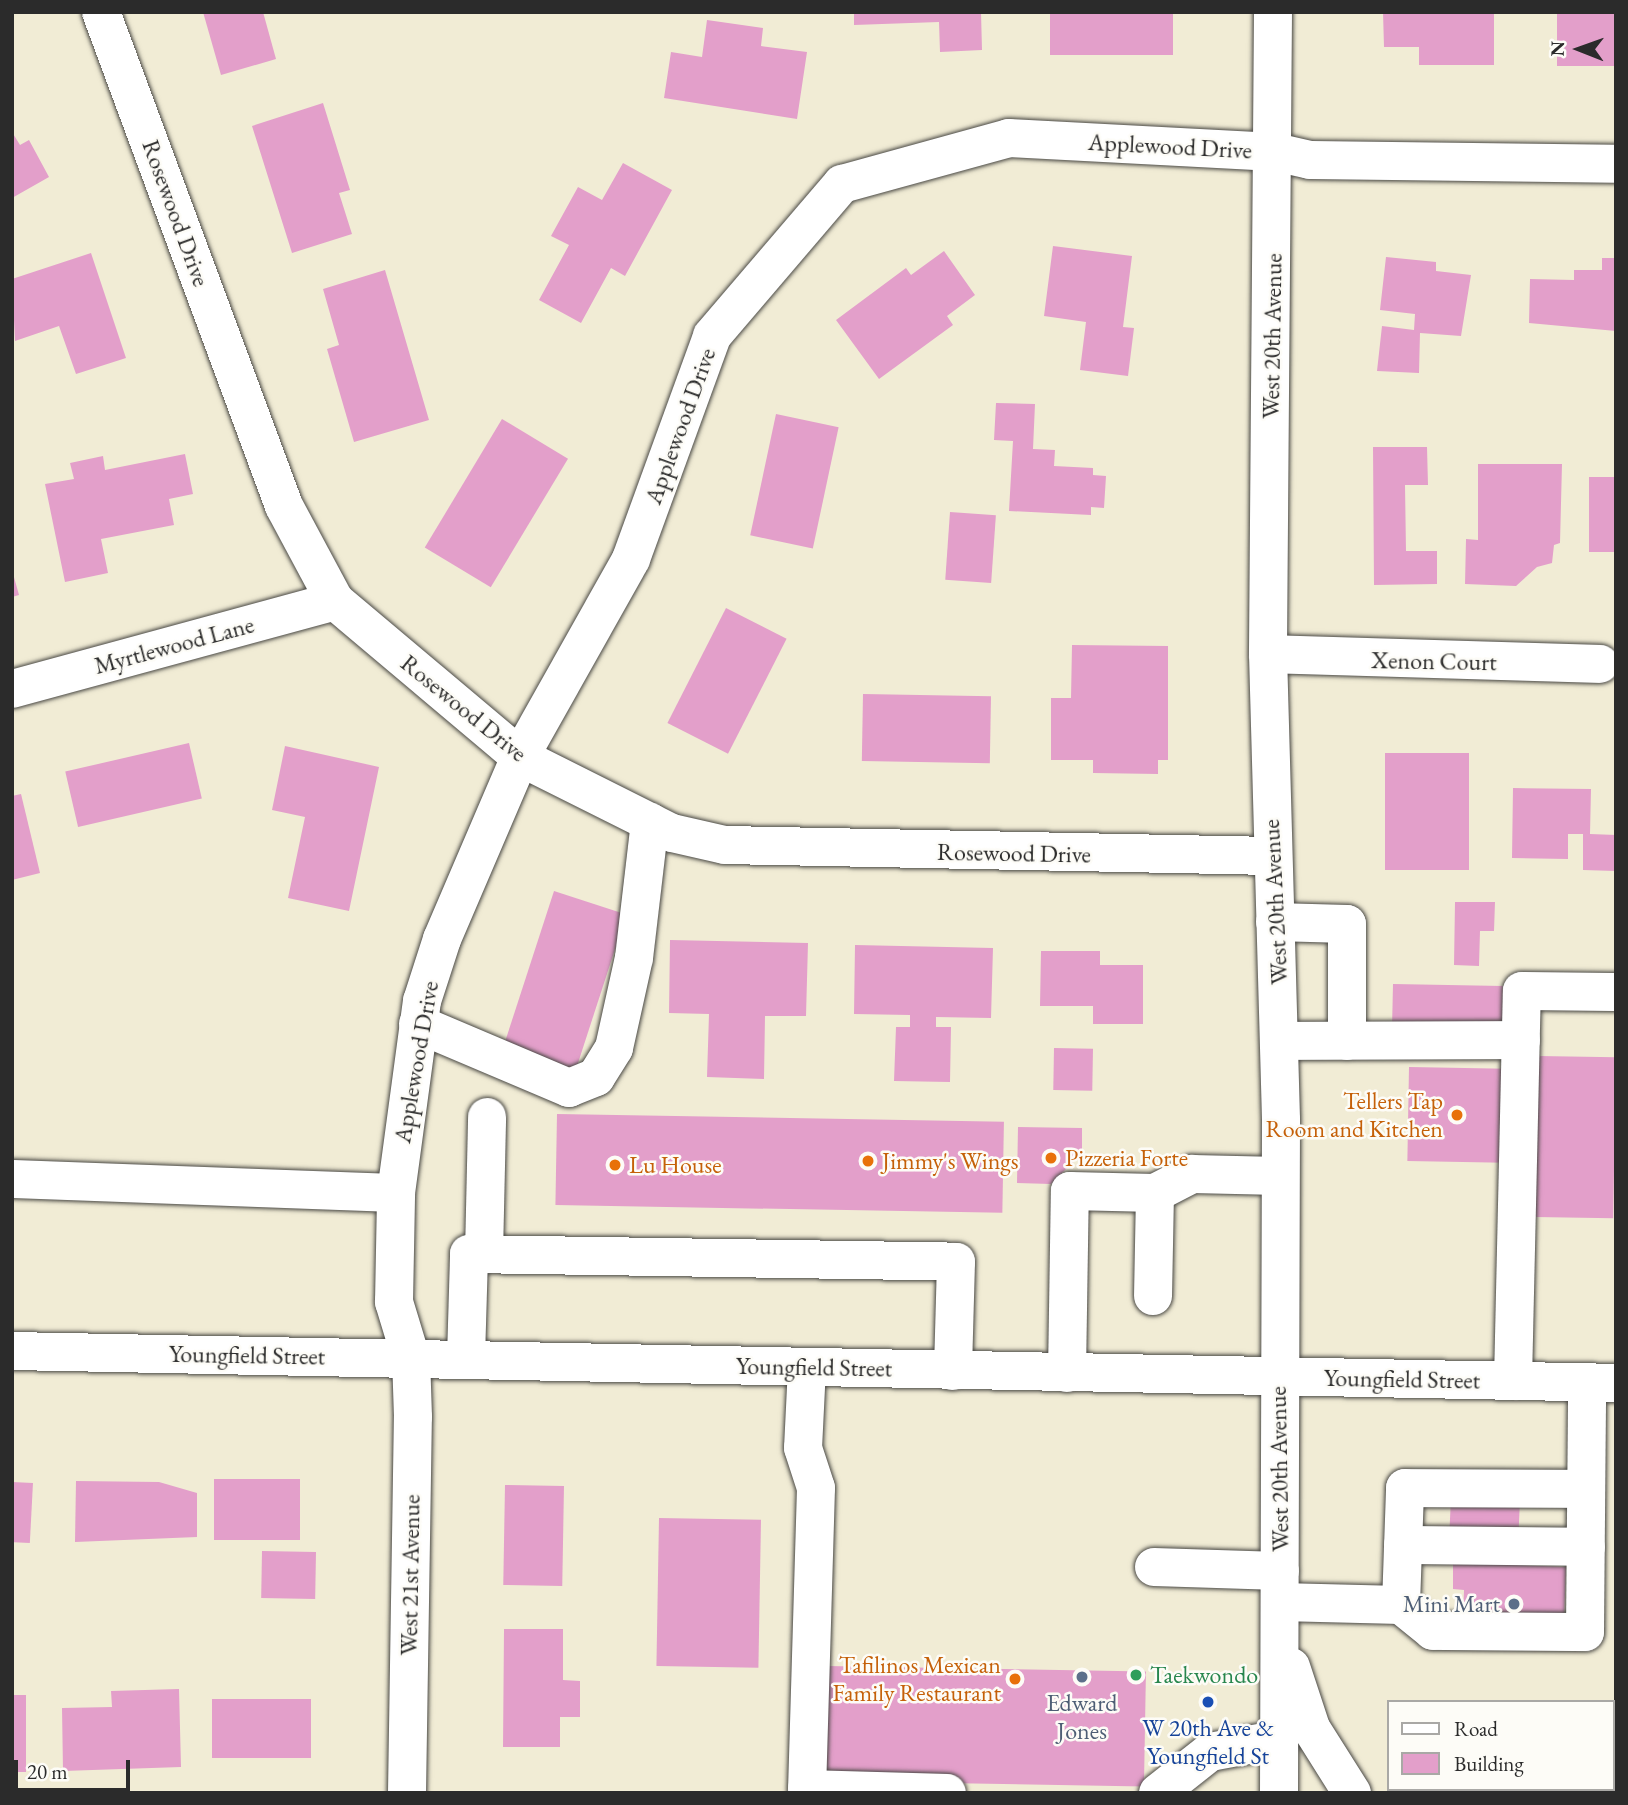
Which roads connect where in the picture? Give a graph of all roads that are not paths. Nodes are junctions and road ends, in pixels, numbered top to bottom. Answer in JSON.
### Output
{"nodes":[{"id":1,"x":102,"y":12,"type":"edge"},
{"id":2,"x":1273,"y":12,"type":"edge"},
{"id":3,"x":1275,"y":152,"type":"junction"},
{"id":4,"x":1616,"y":164,"type":"edge"},
{"id":5,"x":335,"y":601,"type":"junction"},
{"id":6,"x":1268,"y":654,"type":"junction"},
{"id":7,"x":1600,"y":664,"type":"dead end"},
{"id":8,"x":12,"y":690,"type":"edge"},
{"id":9,"x":520,"y":757,"type":"junction"},
{"id":10,"x":650,"y":822,"type":"junction"},
{"id":11,"x":1271,"y":856,"type":"junction"},
{"id":12,"x":1275,"y":922,"type":"junction"},
{"id":13,"x":1616,"y":992,"type":"edge"},
{"id":14,"x":418,"y":1024,"type":"junction"},
{"id":15,"x":1521,"y":1040,"type":"junction"},
{"id":16,"x":1280,"y":1041,"type":"junction"},
{"id":17,"x":1347,"y":1041,"type":"junction"},
{"id":18,"x":488,"y":1117,"type":"dead end"},
{"id":19,"x":1280,"y":1176,"type":"junction"},
{"id":20,"x":12,"y":1179,"type":"edge"},
{"id":21,"x":396,"y":1193,"type":"junction"},
{"id":22,"x":1155,"y":1193,"type":"junction"},
{"id":23,"x":484,"y":1254,"type":"junction"},
{"id":24,"x":1153,"y":1296,"type":"dead end"},
{"id":25,"x":12,"y":1351,"type":"edge"},
{"id":26,"x":411,"y":1358,"type":"junction"},
{"id":27,"x":466,"y":1359,"type":"junction"},
{"id":28,"x":807,"y":1367,"type":"junction"},
{"id":29,"x":953,"y":1371,"type":"junction"},
{"id":30,"x":1067,"y":1373,"type":"junction"},
{"id":31,"x":1278,"y":1377,"type":"junction"},
{"id":32,"x":1513,"y":1381,"type":"junction"},
{"id":33,"x":1602,"y":1383,"type":"edge"},
{"id":34,"x":1586,"y":1520,"type":"junction"},
{"id":35,"x":1404,"y":1532,"type":"junction"},
{"id":36,"x":1154,"y":1567,"type":"dead end"},
{"id":37,"x":1280,"y":1598,"type":"junction"},
{"id":38,"x":1401,"y":1605,"type":"junction"},
{"id":39,"x":1280,"y":1739,"type":"junction"},
{"id":40,"x":407,"y":1793,"type":"edge"},
{"id":41,"x":947,"y":1793,"type":"edge"},
{"id":42,"x":1158,"y":1793,"type":"edge"},
{"id":43,"x":1279,"y":1793,"type":"edge"},
{"id":44,"x":1352,"y":1793,"type":"edge"}],
"edges":[{"from":1,"to":5,"type":"street","name":"Rosewood Drive"},
{"from":2,"to":3,"type":"street","name":"West 20th Avenue"},
{"from":3,"to":4,"type":"street","name":"Applewood Drive"},
{"from":3,"to":6,"type":"street","name":"West 20th Avenue"},
{"from":3,"to":9,"type":"street","name":"Applewood Drive"},
{"from":5,"to":8,"type":"street","name":"Myrtlewood Lane"},
{"from":5,"to":9,"type":"street","name":"Rosewood Drive"},
{"from":6,"to":7,"type":"street","name":"Xenon Court"},
{"from":6,"to":11,"type":"street","name":"West 20th Avenue"},
{"from":9,"to":10,"type":"street","name":"Rosewood Drive"},
{"from":9,"to":14,"type":"street","name":"Applewood Drive"},
{"from":10,"to":11,"type":"street","name":"Rosewood Drive"},
{"from":10,"to":14,"type":"street"},
{"from":11,"to":12,"type":"street","name":"West 20th Avenue"},
{"from":12,"to":16,"type":"street","name":"West 20th Avenue"},
{"from":12,"to":17,"type":"street"},
{"from":13,"to":15,"type":"street"},
{"from":14,"to":21,"type":"street","name":"Applewood Drive"},
{"from":15,"to":17,"type":"street"},
{"from":15,"to":32,"type":"street"},
{"from":16,"to":17,"type":"street"},
{"from":16,"to":19,"type":"street","name":"West 20th Avenue"},
{"from":18,"to":23,"type":"street"},
{"from":19,"to":22,"type":"street"},
{"from":19,"to":31,"type":"street","name":"West 20th Avenue"},
{"from":20,"to":21,"type":"street"},
{"from":21,"to":26,"type":"street","name":"Applewood Drive"},
{"from":22,"to":24,"type":"street"},
{"from":22,"to":30,"type":"street"},
{"from":23,"to":27,"type":"street"},
{"from":23,"to":29,"type":"street"},
{"from":25,"to":26,"type":"street","name":"Youngfield Street"},
{"from":26,"to":27,"type":"street","name":"Youngfield Street"},
{"from":26,"to":40,"type":"street","name":"West 21st Avenue"},
{"from":27,"to":28,"type":"street","name":"Youngfield Street"},
{"from":28,"to":29,"type":"street","name":"Youngfield Street"},
{"from":28,"to":41,"type":"street"},
{"from":29,"to":30,"type":"street","name":"Youngfield Street"},
{"from":30,"to":31,"type":"street","name":"Youngfield Street"},
{"from":31,"to":32,"type":"street","name":"Youngfield Street"},
{"from":31,"to":37,"type":"street","name":"West 20th Avenue"},
{"from":32,"to":33,"type":"street","name":"Youngfield Street"},
{"from":33,"to":34,"type":"street"},
{"from":34,"to":35,"type":"street"},
{"from":34,"to":35,"type":"street"},
{"from":34,"to":38,"type":"street"},
{"from":35,"to":38,"type":"street"},
{"from":36,"to":37,"type":"street"},
{"from":37,"to":38,"type":"street"},
{"from":37,"to":39,"type":"street","name":"West 20th Avenue"},
{"from":37,"to":44,"type":"street"},
{"from":39,"to":42,"type":"street"},
{"from":39,"to":43,"type":"street","name":"West 20th Avenue"}]}
